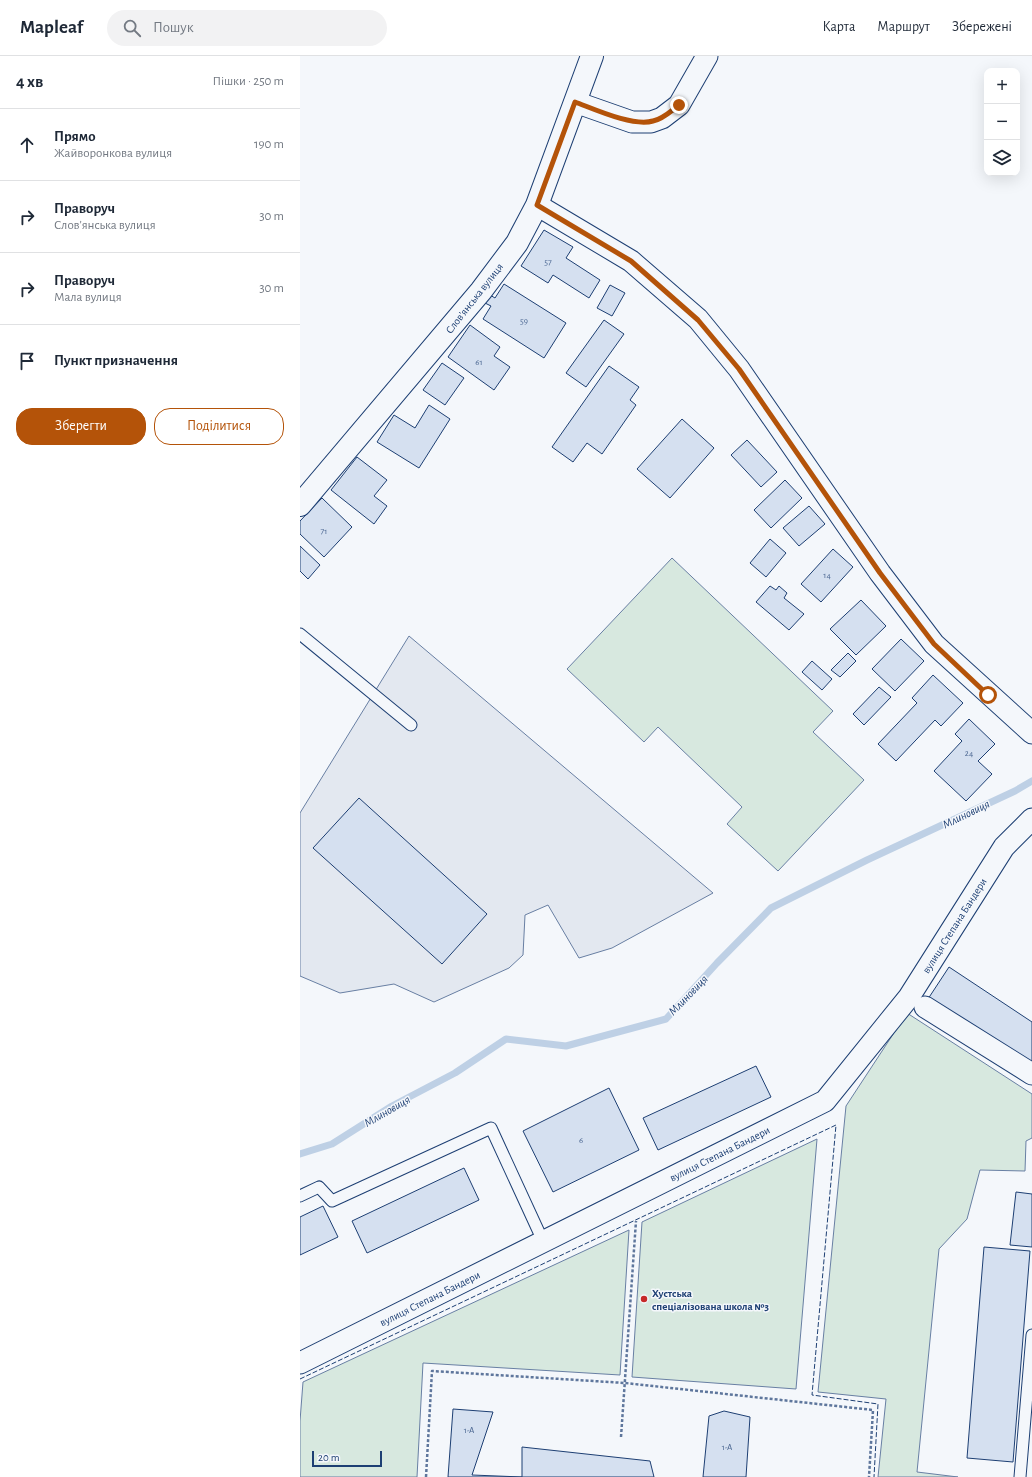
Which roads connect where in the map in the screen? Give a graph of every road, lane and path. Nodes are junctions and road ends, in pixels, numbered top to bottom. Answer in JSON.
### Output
{"nodes":[{"id":1,"x":592,"y":56,"type":"edge"},
{"id":2,"x":707,"y":56,"type":"edge"},
{"id":3,"x":575,"y":102,"type":"junction"},
{"id":4,"x":537,"y":205,"type":"junction"},
{"id":5,"x":300,"y":505,"type":"edge"},
{"id":6,"x":300,"y":634,"type":"edge"},
{"id":7,"x":411,"y":724,"type":"dead end"},
{"id":8,"x":1032,"y":733,"type":"edge"},
{"id":9,"x":1032,"y":819,"type":"edge"},
{"id":10,"x":925,"y":1007,"type":"dead end"},
{"id":11,"x":1032,"y":1074,"type":"edge"},
{"id":12,"x":640,"y":1193,"type":"junction"},
{"id":13,"x":300,"y":1196,"type":"edge"},
{"id":14,"x":543,"y":1241,"type":"junction"},
{"id":15,"x":1032,"y":1335,"type":"edge"},
{"id":16,"x":300,"y":1363,"type":"edge"},
{"id":17,"x":625,"y":1383,"type":"junction"},
{"id":18,"x":621,"y":1437,"type":"dead end"},
{"id":19,"x":426,"y":1477,"type":"edge"},
{"id":20,"x":869,"y":1477,"type":"edge"},
{"id":21,"x":1020,"y":1477,"type":"edge"}],
"edges":[{"from":1,"to":3,"type":"street","name":"Словʼянська вулиця"},
{"from":2,"to":3,"type":"street"},
{"from":3,"to":4,"type":"street","name":"Словʼянська вулиця"},
{"from":4,"to":5,"type":"street","name":"Словʼянська вулиця"},
{"from":4,"to":8,"type":"street"},
{"from":6,"to":7,"type":"lane"},
{"from":9,"to":12,"type":"street","name":"вулиця Степана Бандери"},
{"from":10,"to":11,"type":"street"},
{"from":12,"to":14,"type":"street","name":"вулиця Степана Бандери"},
{"from":12,"to":17,"type":"path"},
{"from":13,"to":14,"type":"lane"},
{"from":14,"to":16,"type":"street","name":"вулиця Степана Бандери"},
{"from":15,"to":21,"type":"lane"},
{"from":17,"to":18,"type":"path"},
{"from":17,"to":19,"type":"path"},
{"from":17,"to":20,"type":"path"}]}
